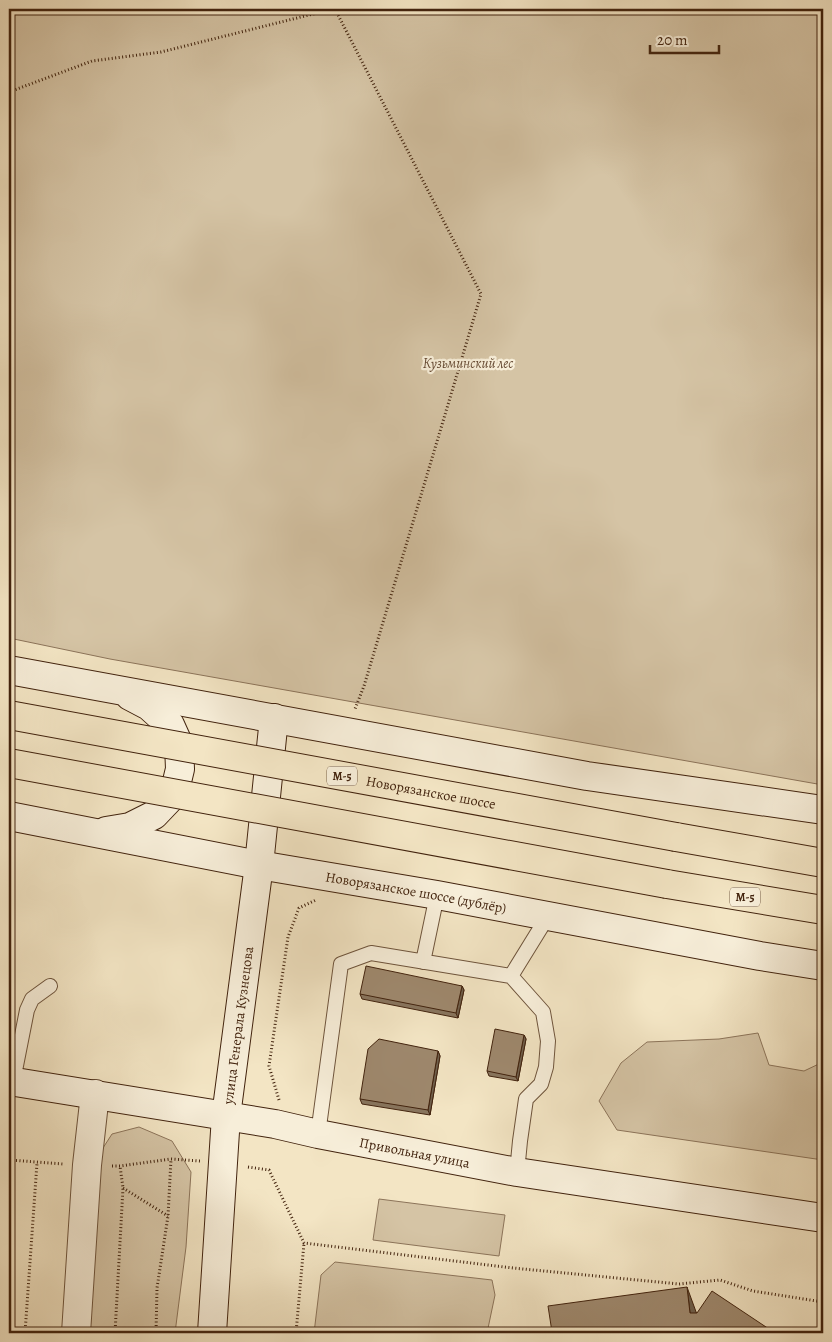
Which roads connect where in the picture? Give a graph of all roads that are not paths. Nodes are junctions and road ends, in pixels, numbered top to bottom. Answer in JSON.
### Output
{"nodes":[{"id":1,"x":9,"y":670,"type":"edge"},
{"id":2,"x":118,"y":689,"type":"junction"},
{"id":3,"x":9,"y":715,"type":"edge"},
{"id":4,"x":274,"y":718,"type":"junction"},
{"id":5,"x":9,"y":763,"type":"edge"},
{"id":6,"x":823,"y":810,"type":"edge"},
{"id":7,"x":9,"y":816,"type":"edge"},
{"id":8,"x":97,"y":833,"type":"junction"},
{"id":9,"x":823,"y":863,"type":"edge"},
{"id":10,"x":260,"y":865,"type":"junction"},
{"id":11,"x":437,"y":895,"type":"junction"},
{"id":12,"x":823,"y":910,"type":"edge"},
{"id":13,"x":548,"y":916,"type":"junction"},
{"id":14,"x":423,"y":962,"type":"junction"},
{"id":15,"x":823,"y":966,"type":"edge"},
{"id":16,"x":511,"y":976,"type":"junction"},
{"id":17,"x":50,"y":986,"type":"dead end"},
{"id":18,"x":11,"y":1081,"type":"edge"},
{"id":19,"x":95,"y":1094,"type":"junction"},
{"id":20,"x":226,"y":1116,"type":"junction"},
{"id":21,"x":318,"y":1134,"type":"junction"},
{"id":22,"x":517,"y":1172,"type":"junction"},
{"id":23,"x":823,"y":1218,"type":"edge"},
{"id":24,"x":76,"y":1333,"type":"edge"},
{"id":25,"x":212,"y":1333,"type":"edge"}],
"edges":[{"from":1,"to":2,"type":"main road"},
{"from":2,"to":4,"type":"main road"},
{"from":2,"to":8,"type":"main road"},
{"from":3,"to":9,"type":"highway","name":"Новорязанское шоссе","number":"М-5","bridge":true},
{"from":4,"to":6,"type":"main road"},
{"from":4,"to":10,"type":"main road","name":"улица Генерала Кузнецова"},
{"from":5,"to":12,"type":"highway","number":"М-5","bridge":true},
{"from":7,"to":8,"type":"main road","name":"Новорязанское шоссе (дублёр)"},
{"from":8,"to":10,"type":"main road","name":"Новорязанское шоссе (дублёр)"},
{"from":10,"to":11,"type":"main road","name":"Новорязанское шоссе (дублёр)"},
{"from":10,"to":20,"type":"main road","name":"улица Генерала Кузнецова"},
{"from":11,"to":13,"type":"main road","name":"Новорязанское шоссе (дублёр)"},
{"from":11,"to":14,"type":"lane"},
{"from":13,"to":15,"type":"main road","name":"Новорязанское шоссе (дублёр)"},
{"from":13,"to":16,"type":"lane"},
{"from":14,"to":16,"type":"lane"},
{"from":14,"to":21,"type":"lane"},
{"from":16,"to":22,"type":"lane"},
{"from":17,"to":18,"type":"lane"},
{"from":18,"to":19,"type":"main road","name":"Привольная улица"},
{"from":19,"to":20,"type":"main road","name":"Привольная улица"},
{"from":19,"to":24,"type":"main road"},
{"from":20,"to":21,"type":"main road","name":"Привольная улица"},
{"from":20,"to":25,"type":"main road","name":"улица Генерала Кузнецова"},
{"from":21,"to":22,"type":"main road","name":"Привольная улица"},
{"from":22,"to":23,"type":"main road","name":"Привольная улица"}]}
